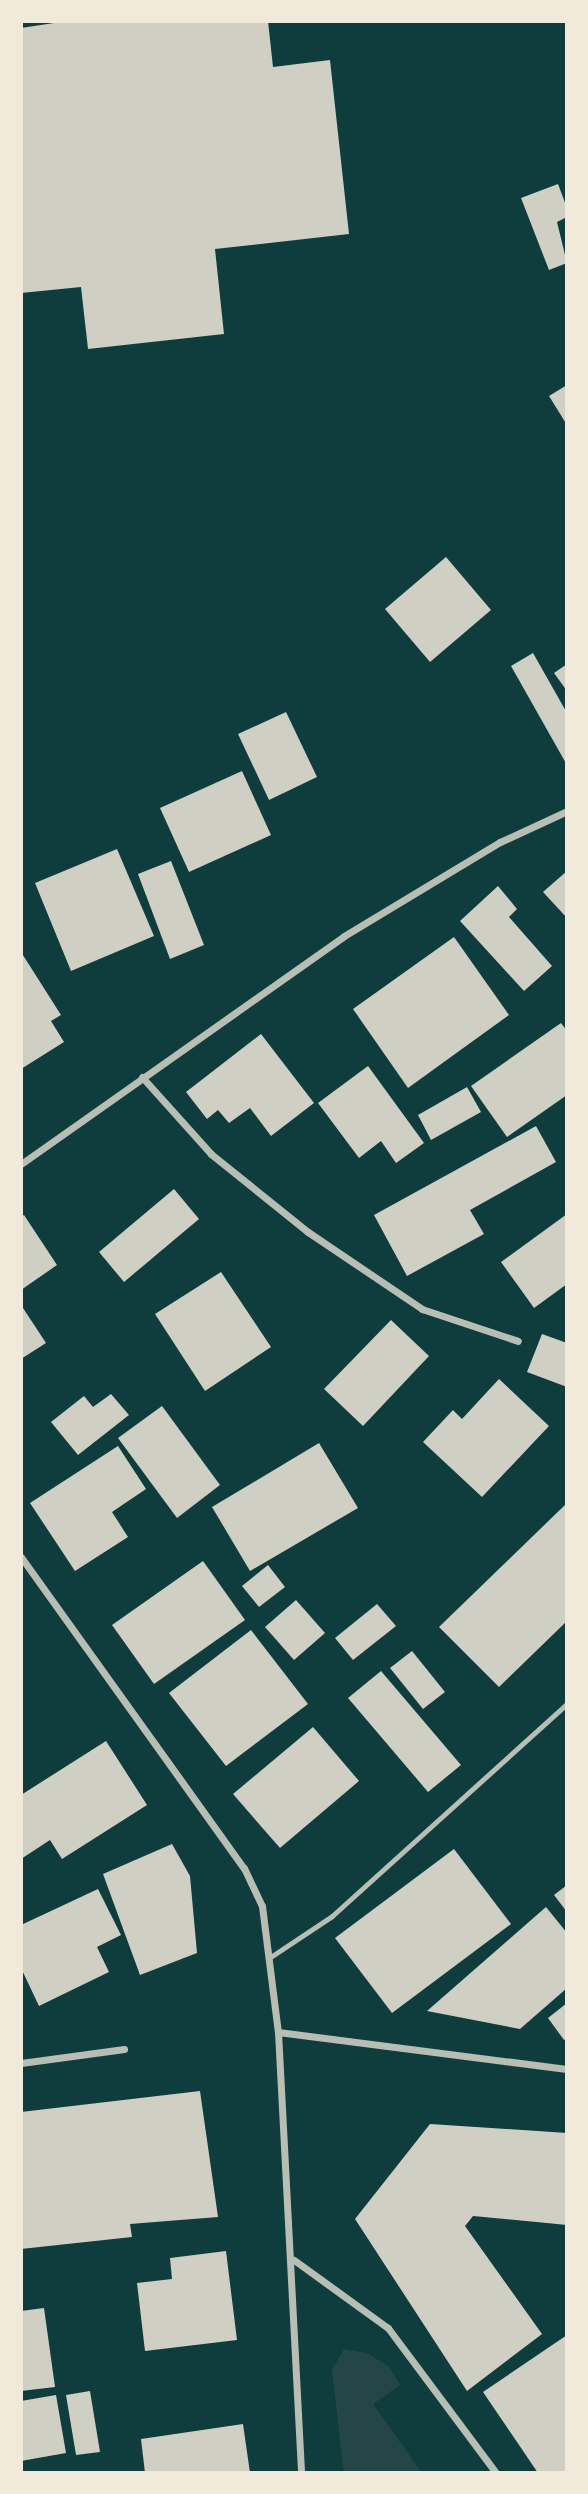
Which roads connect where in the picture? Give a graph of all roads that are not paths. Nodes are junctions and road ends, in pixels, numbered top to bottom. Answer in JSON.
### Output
{"nodes":[{"id":1,"x":567,"y":811,"type":"edge"},
{"id":2,"x":142,"y":1077,"type":"junction"},
{"id":3,"x":21,"y":1164,"type":"edge"},
{"id":4,"x":518,"y":1341,"type":"dead end"},
{"id":5,"x":21,"y":1557,"type":"edge"},
{"id":6,"x":567,"y":1704,"type":"edge"},
{"id":7,"x":272,"y":1956,"type":"junction"},
{"id":8,"x":278,"y":2032,"type":"junction"},
{"id":9,"x":124,"y":2049,"type":"dead end"},
{"id":10,"x":21,"y":2063,"type":"edge"},
{"id":11,"x":567,"y":2069,"type":"edge"},
{"id":12,"x":294,"y":2260,"type":"junction"},
{"id":13,"x":301,"y":2473,"type":"edge"},
{"id":14,"x":496,"y":2473,"type":"edge"}],
"edges":[{"from":1,"to":2,"type":"street"},
{"from":2,"to":3,"type":"street"},
{"from":2,"to":4,"type":"street"},
{"from":5,"to":7,"type":"street"},
{"from":6,"to":7,"type":"lane"},
{"from":7,"to":8,"type":"street"},
{"from":8,"to":11,"type":"street"},
{"from":8,"to":12,"type":"street"},
{"from":9,"to":10,"type":"street"},
{"from":12,"to":13,"type":"street"},
{"from":12,"to":14,"type":"street"}]}
